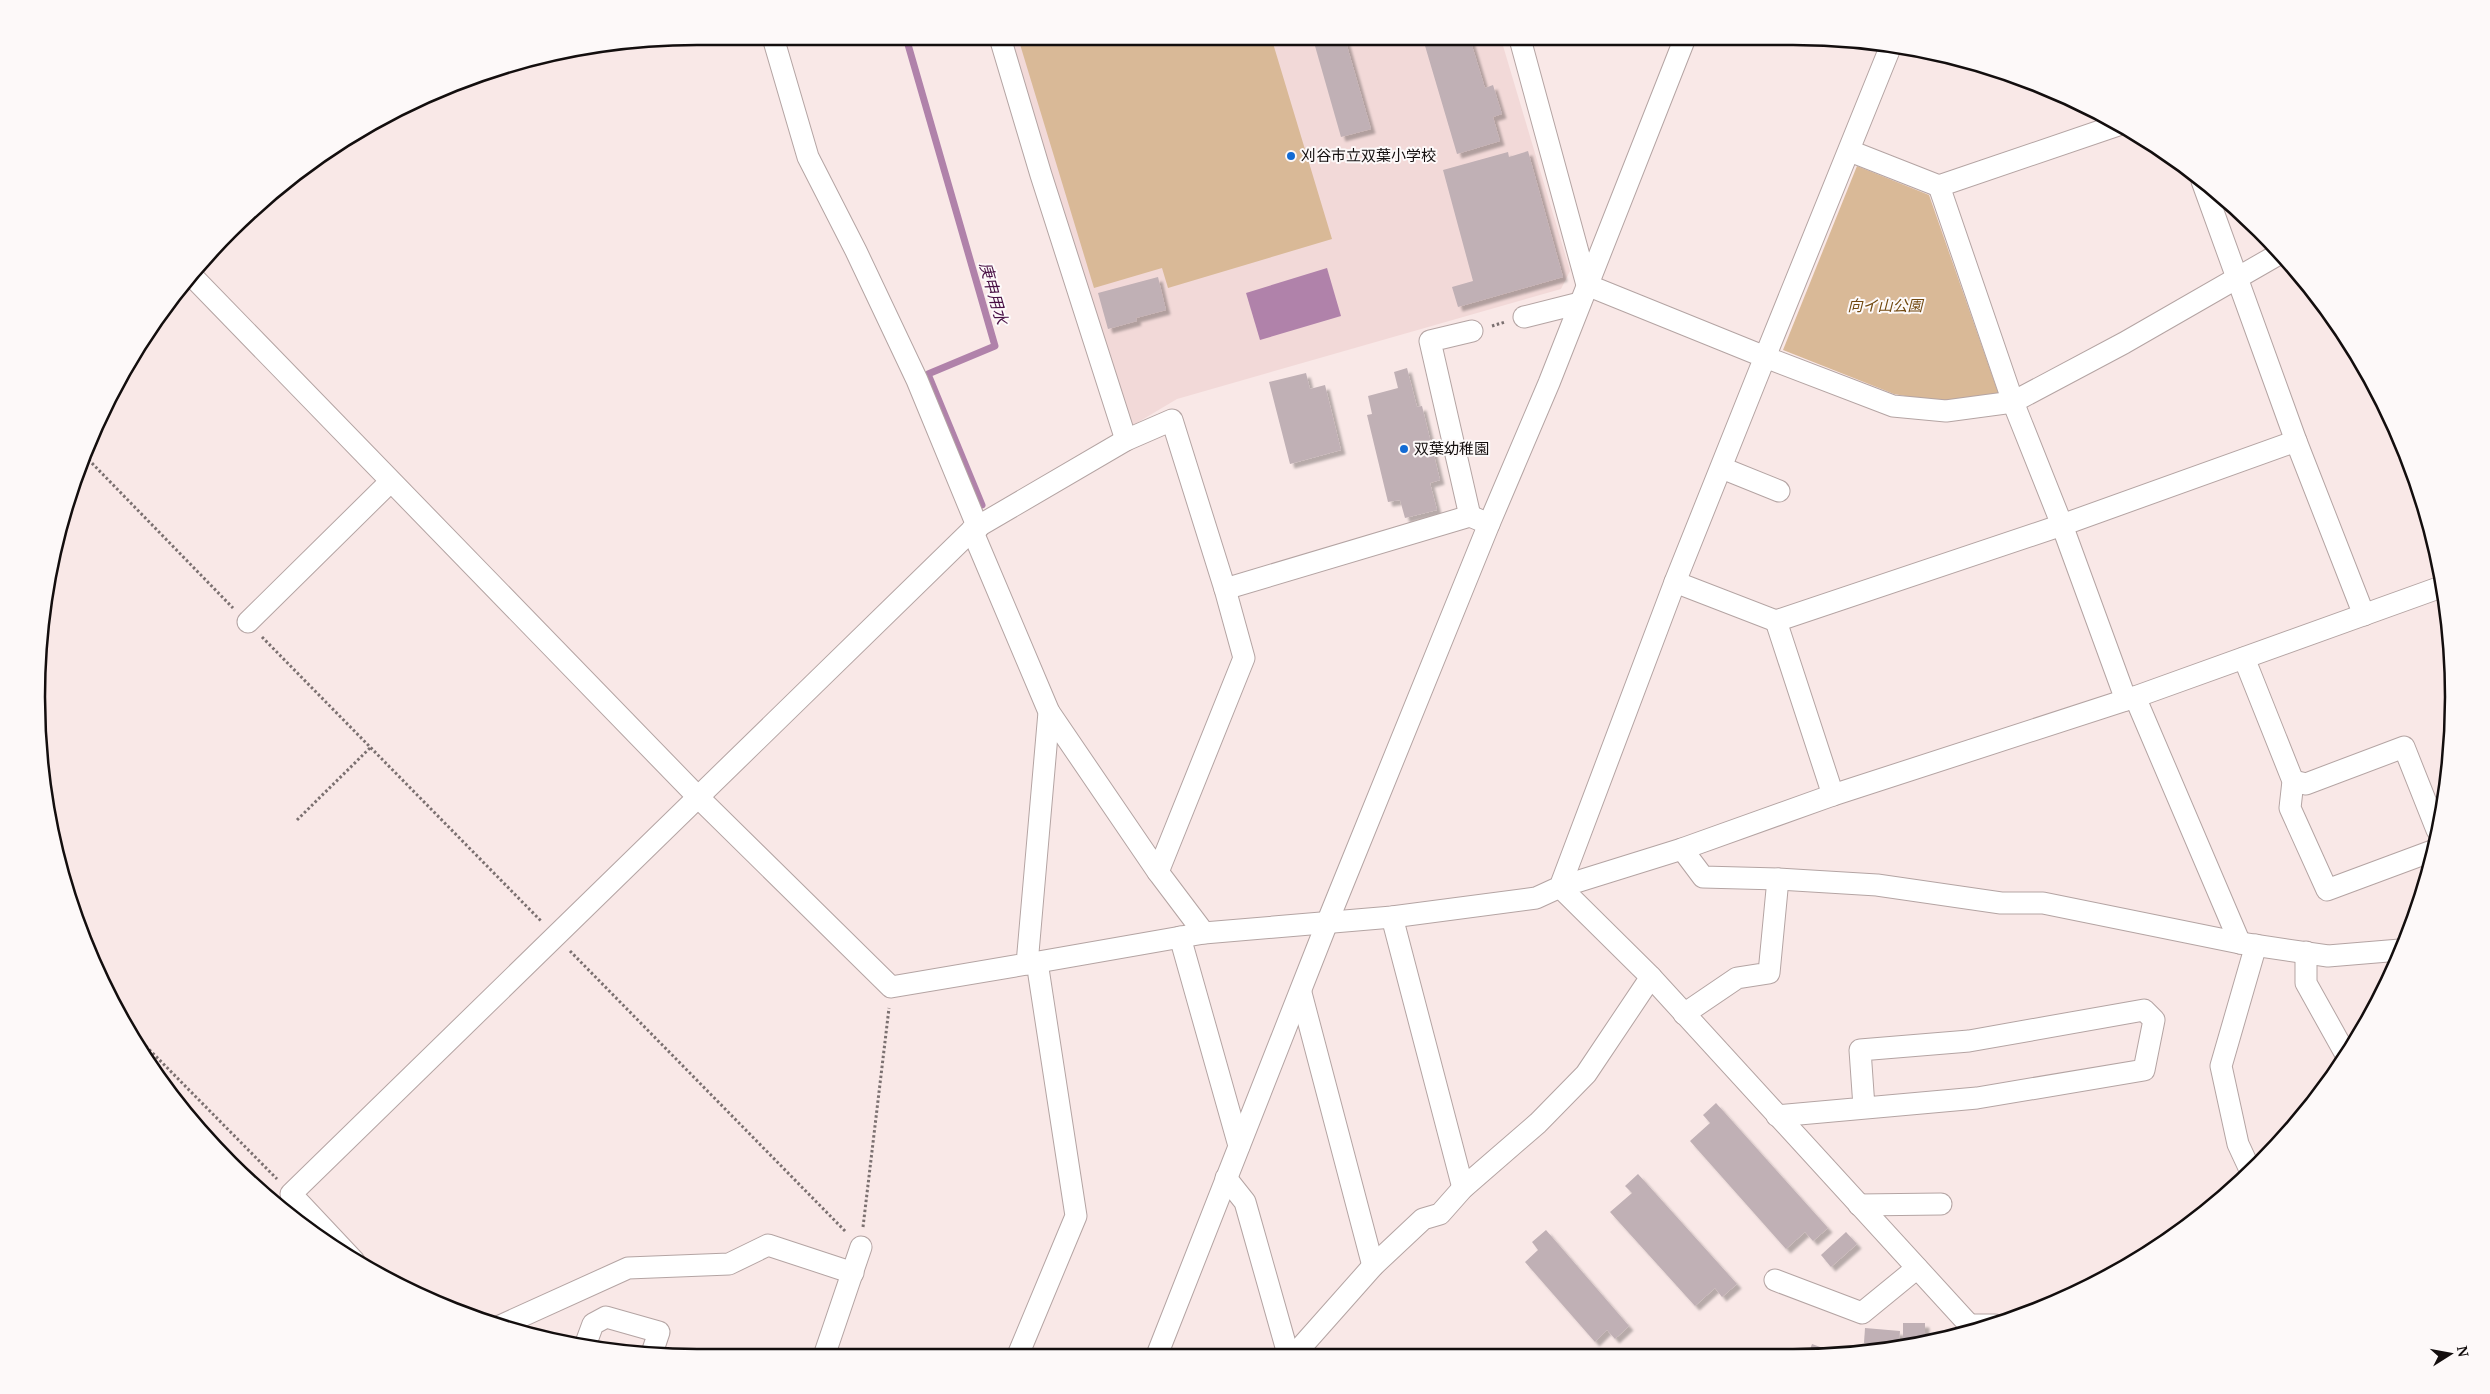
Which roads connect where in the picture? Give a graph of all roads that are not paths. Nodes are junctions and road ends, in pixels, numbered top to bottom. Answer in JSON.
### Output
{"nodes":[{"id":1,"x":775,"y":45,"type":"edge"},
{"id":2,"x":1002,"y":45,"type":"edge"},
{"id":3,"x":1521,"y":45,"type":"edge"},
{"id":4,"x":1682,"y":45,"type":"edge"},
{"id":5,"x":1888,"y":53,"type":"edge"},
{"id":6,"x":2111,"y":128,"type":"edge"},
{"id":7,"x":1850,"y":151,"type":"junction"},
{"id":8,"x":1939,"y":186,"type":"junction"},
{"id":9,"x":2207,"y":194,"type":"edge"},
{"id":10,"x":2274,"y":257,"type":"edge"},
{"id":11,"x":2237,"y":277,"type":"junction"},
{"id":12,"x":196,"y":280,"type":"edge"},
{"id":13,"x":1583,"y":294,"type":"junction"},
{"id":14,"x":1524,"y":317,"type":"road end"},
{"id":15,"x":1472,"y":331,"type":"road end"},
{"id":16,"x":1765,"y":358,"type":"junction"},
{"id":17,"x":2013,"y":402,"type":"junction"},
{"id":18,"x":1126,"y":440,"type":"junction"},
{"id":19,"x":2296,"y":441,"type":"junction"},
{"id":20,"x":1722,"y":468,"type":"junction"},
{"id":21,"x":390,"y":482,"type":"junction"},
{"id":22,"x":1779,"y":491,"type":"dead end"},
{"id":23,"x":1480,"y":520,"type":"junction"},
{"id":24,"x":2062,"y":525,"type":"junction"},
{"id":25,"x":975,"y":529,"type":"junction"},
{"id":26,"x":1675,"y":582,"type":"junction"},
{"id":27,"x":1225,"y":589,"type":"junction"},
{"id":28,"x":2435,"y":589,"type":"edge"},
{"id":29,"x":2364,"y":615,"type":"junction"},
{"id":30,"x":1776,"y":621,"type":"junction"},
{"id":31,"x":248,"y":622,"type":"road end"},
{"id":32,"x":2244,"y":658,"type":"junction"},
{"id":33,"x":2130,"y":699,"type":"junction"},
{"id":34,"x":1049,"y":712,"type":"junction"},
{"id":35,"x":2293,"y":782,"type":"junction"},
{"id":36,"x":1833,"y":795,"type":"junction"},
{"id":37,"x":698,"y":797,"type":"junction"},
{"id":38,"x":2433,"y":819,"type":"edge"},
{"id":39,"x":1682,"y":849,"type":"junction"},
{"id":40,"x":2426,"y":853,"type":"edge"},
{"id":41,"x":1158,"y":872,"type":"junction"},
{"id":42,"x":1778,"y":878,"type":"junction"},
{"id":43,"x":1560,"y":887,"type":"junction"},
{"id":44,"x":1392,"y":917,"type":"junction"},
{"id":45,"x":1327,"y":923,"type":"junction"},
{"id":46,"x":1204,"y":933,"type":"junction"},
{"id":47,"x":1180,"y":938,"type":"junction"},
{"id":48,"x":2248,"y":944,"type":"junction"},
{"id":49,"x":2393,"y":951,"type":"edge"},
{"id":50,"x":2306,"y":952,"type":"junction"},
{"id":51,"x":1032,"y":963,"type":"junction"},
{"id":52,"x":1651,"y":977,"type":"junction"},
{"id":53,"x":1301,"y":993,"type":"junction"},
{"id":54,"x":1684,"y":1014,"type":"junction"},
{"id":55,"x":2343,"y":1047,"type":"edge"},
{"id":56,"x":1864,"y":1107,"type":"junction"},
{"id":57,"x":1777,"y":1116,"type":"junction"},
{"id":58,"x":1239,"y":1146,"type":"junction"},
{"id":59,"x":2247,"y":1164,"type":"edge"},
{"id":60,"x":1226,"y":1178,"type":"junction"},
{"id":61,"x":1463,"y":1188,"type":"junction"},
{"id":62,"x":1941,"y":1204,"type":"dead end"},
{"id":63,"x":1859,"y":1205,"type":"junction"},
{"id":64,"x":330,"y":1235,"type":"edge"},
{"id":65,"x":861,"y":1247,"type":"road end"},
{"id":66,"x":1373,"y":1266,"type":"junction"},
{"id":67,"x":1917,"y":1268,"type":"junction"},
{"id":68,"x":853,"y":1273,"type":"junction"},
{"id":69,"x":1775,"y":1280,"type":"dead end"},
{"id":70,"x":510,"y":1321,"type":"edge"},
{"id":71,"x":1969,"y":1325,"type":"edge"},
{"id":72,"x":588,"y":1339,"type":"edge"},
{"id":73,"x":654,"y":1348,"type":"edge"},
{"id":74,"x":826,"y":1349,"type":"edge"},
{"id":75,"x":1021,"y":1349,"type":"edge"},
{"id":76,"x":1159,"y":1349,"type":"edge"},
{"id":77,"x":1287,"y":1349,"type":"edge"},
{"id":78,"x":1299,"y":1349,"type":"edge"}],
"edges":[{"from":1,"to":25,"type":"street"},
{"from":2,"to":18,"type":"street"},
{"from":3,"to":13,"type":"street"},
{"from":4,"to":13,"type":"street"},
{"from":5,"to":7,"type":"street"},
{"from":6,"to":8,"type":"street"},
{"from":7,"to":8,"type":"street"},
{"from":7,"to":16,"type":"street"},
{"from":8,"to":17,"type":"street"},
{"from":9,"to":11,"type":"street"},
{"from":10,"to":11,"type":"street"},
{"from":11,"to":17,"type":"street"},
{"from":11,"to":19,"type":"street"},
{"from":12,"to":21,"type":"street"},
{"from":13,"to":14,"type":"street"},
{"from":13,"to":16,"type":"street"},
{"from":13,"to":23,"type":"street"},
{"from":15,"to":23,"type":"street"},
{"from":16,"to":17,"type":"street"},
{"from":16,"to":20,"type":"street"},
{"from":17,"to":24,"type":"street"},
{"from":18,"to":25,"type":"street"},
{"from":18,"to":27,"type":"street"},
{"from":19,"to":24,"type":"street"},
{"from":19,"to":29,"type":"street"},
{"from":20,"to":22,"type":"street"},
{"from":20,"to":26,"type":"street"},
{"from":21,"to":31,"type":"street"},
{"from":21,"to":37,"type":"street"},
{"from":23,"to":27,"type":"street"},
{"from":23,"to":45,"type":"street"},
{"from":24,"to":30,"type":"street"},
{"from":24,"to":33,"type":"street"},
{"from":25,"to":34,"type":"street"},
{"from":25,"to":37,"type":"street"},
{"from":26,"to":30,"type":"street"},
{"from":26,"to":43,"type":"street"},
{"from":27,"to":41,"type":"street"},
{"from":28,"to":29,"type":"street"},
{"from":29,"to":32,"type":"street"},
{"from":30,"to":36,"type":"street"},
{"from":32,"to":33,"type":"street"},
{"from":32,"to":35,"type":"street"},
{"from":33,"to":36,"type":"street"},
{"from":33,"to":48,"type":"street"},
{"from":34,"to":41,"type":"street"},
{"from":34,"to":51,"type":"street"},
{"from":35,"to":38,"type":"street"},
{"from":35,"to":40,"type":"street"},
{"from":36,"to":39,"type":"street"},
{"from":37,"to":51,"type":"street"},
{"from":37,"to":64,"type":"street"},
{"from":39,"to":42,"type":"street"},
{"from":39,"to":43,"type":"street"},
{"from":41,"to":46,"type":"street"},
{"from":42,"to":48,"type":"street"},
{"from":42,"to":54,"type":"street"},
{"from":43,"to":44,"type":"street"},
{"from":43,"to":52,"type":"street"},
{"from":44,"to":45,"type":"street"},
{"from":44,"to":61,"type":"street"},
{"from":45,"to":46,"type":"street"},
{"from":45,"to":53,"type":"street"},
{"from":46,"to":47,"type":"street"},
{"from":47,"to":51,"type":"street"},
{"from":47,"to":58,"type":"street"},
{"from":48,"to":50,"type":"street"},
{"from":48,"to":59,"type":"street"},
{"from":49,"to":50,"type":"street"},
{"from":50,"to":55,"type":"street"},
{"from":51,"to":75,"type":"street"},
{"from":52,"to":54,"type":"street"},
{"from":52,"to":61,"type":"street"},
{"from":53,"to":58,"type":"street"},
{"from":53,"to":66,"type":"street"},
{"from":54,"to":57,"type":"street"},
{"from":56,"to":56,"type":"street"},
{"from":56,"to":57,"type":"street"},
{"from":57,"to":63,"type":"street"},
{"from":58,"to":60,"type":"street"},
{"from":60,"to":76,"type":"street"},
{"from":60,"to":77,"type":"street"},
{"from":61,"to":66,"type":"street"},
{"from":62,"to":63,"type":"street"},
{"from":63,"to":67,"type":"street"},
{"from":65,"to":68,"type":"street"},
{"from":66,"to":78,"type":"street"},
{"from":67,"to":69,"type":"street"},
{"from":67,"to":71,"type":"street"},
{"from":68,"to":70,"type":"street"},
{"from":68,"to":74,"type":"street"},
{"from":72,"to":73,"type":"street"}]}
